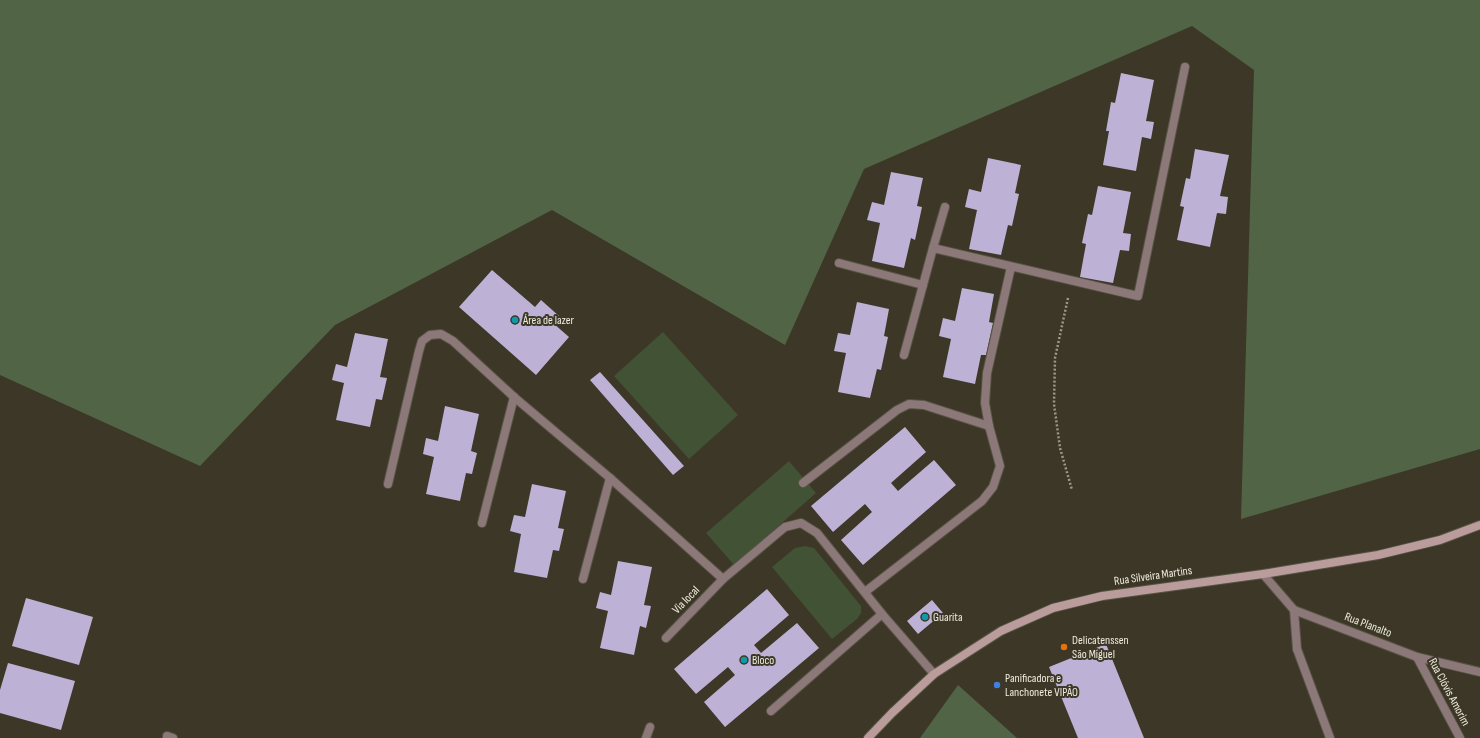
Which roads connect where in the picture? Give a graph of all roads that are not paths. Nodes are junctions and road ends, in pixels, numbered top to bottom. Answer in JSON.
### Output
{"nodes":[{"id":1,"x":1185,"y":67,"type":"dead end"},
{"id":2,"x":945,"y":207,"type":"dead end"},
{"id":3,"x":933,"y":248,"type":"junction"},
{"id":4,"x":839,"y":263,"type":"dead end"},
{"id":5,"x":1011,"y":267,"type":"junction"},
{"id":6,"x":923,"y":285,"type":"junction"},
{"id":7,"x":904,"y":355,"type":"dead end"},
{"id":8,"x":514,"y":397,"type":"junction"},
{"id":9,"x":989,"y":426,"type":"junction"},
{"id":10,"x":610,"y":478,"type":"junction"},
{"id":11,"x":803,"y":483,"type":"dead end"},
{"id":12,"x":388,"y":484,"type":"dead end"},
{"id":13,"x":482,"y":523,"type":"dead end"},
{"id":14,"x":1480,"y":525,"type":"edge"},
{"id":15,"x":1263,"y":574,"type":"junction"},
{"id":16,"x":583,"y":579,"type":"dead end"},
{"id":17,"x":723,"y":579,"type":"junction"},
{"id":18,"x":865,"y":592,"type":"junction"},
{"id":19,"x":1294,"y":610,"type":"junction"},
{"id":20,"x":882,"y":614,"type":"junction"},
{"id":21,"x":666,"y":638,"type":"dead end"},
{"id":22,"x":1417,"y":657,"type":"junction"},
{"id":23,"x":1480,"y":672,"type":"edge"},
{"id":24,"x":934,"y":674,"type":"junction"},
{"id":25,"x":771,"y":711,"type":"dead end"},
{"id":26,"x":650,"y":727,"type":"dead end"},
{"id":27,"x":167,"y":738,"type":"edge"},
{"id":28,"x":173,"y":738,"type":"edge"},
{"id":29,"x":646,"y":738,"type":"edge"},
{"id":30,"x":868,"y":738,"type":"edge"},
{"id":31,"x":1330,"y":738,"type":"edge"},
{"id":32,"x":1460,"y":738,"type":"edge"}],
"edges":[{"from":1,"to":5,"type":"street"},
{"from":2,"to":3,"type":"street"},
{"from":3,"to":5,"type":"street"},
{"from":3,"to":6,"type":"street"},
{"from":4,"to":6,"type":"street"},
{"from":5,"to":9,"type":"street"},
{"from":6,"to":7,"type":"street"},
{"from":8,"to":10,"type":"street"},
{"from":8,"to":12,"type":"street"},
{"from":8,"to":13,"type":"street"},
{"from":9,"to":11,"type":"street"},
{"from":9,"to":18,"type":"street"},
{"from":10,"to":16,"type":"street"},
{"from":10,"to":17,"type":"street"},
{"from":14,"to":15,"type":"main road","name":"Rua Silveira Martins"},
{"from":15,"to":19,"type":"street","name":"Rua Planalto"},
{"from":15,"to":24,"type":"main road","name":"Rua Silveira Martins"},
{"from":17,"to":18,"type":"street","name":"Via local"},
{"from":17,"to":21,"type":"street","name":"Via local"},
{"from":18,"to":20,"type":"street","name":"Via local"},
{"from":19,"to":22,"type":"street","name":"Rua Planalto"},
{"from":19,"to":31,"type":"street"},
{"from":20,"to":24,"type":"street","name":"Via local"},
{"from":20,"to":25,"type":"street"},
{"from":22,"to":23,"type":"street","name":"Rua Planalto"},
{"from":22,"to":32,"type":"street","name":"Rua Clóvis Amorim"},
{"from":24,"to":30,"type":"main road","name":"Rua Silveira Martins"},
{"from":26,"to":29,"type":"street"},
{"from":27,"to":28,"type":"street"}]}
